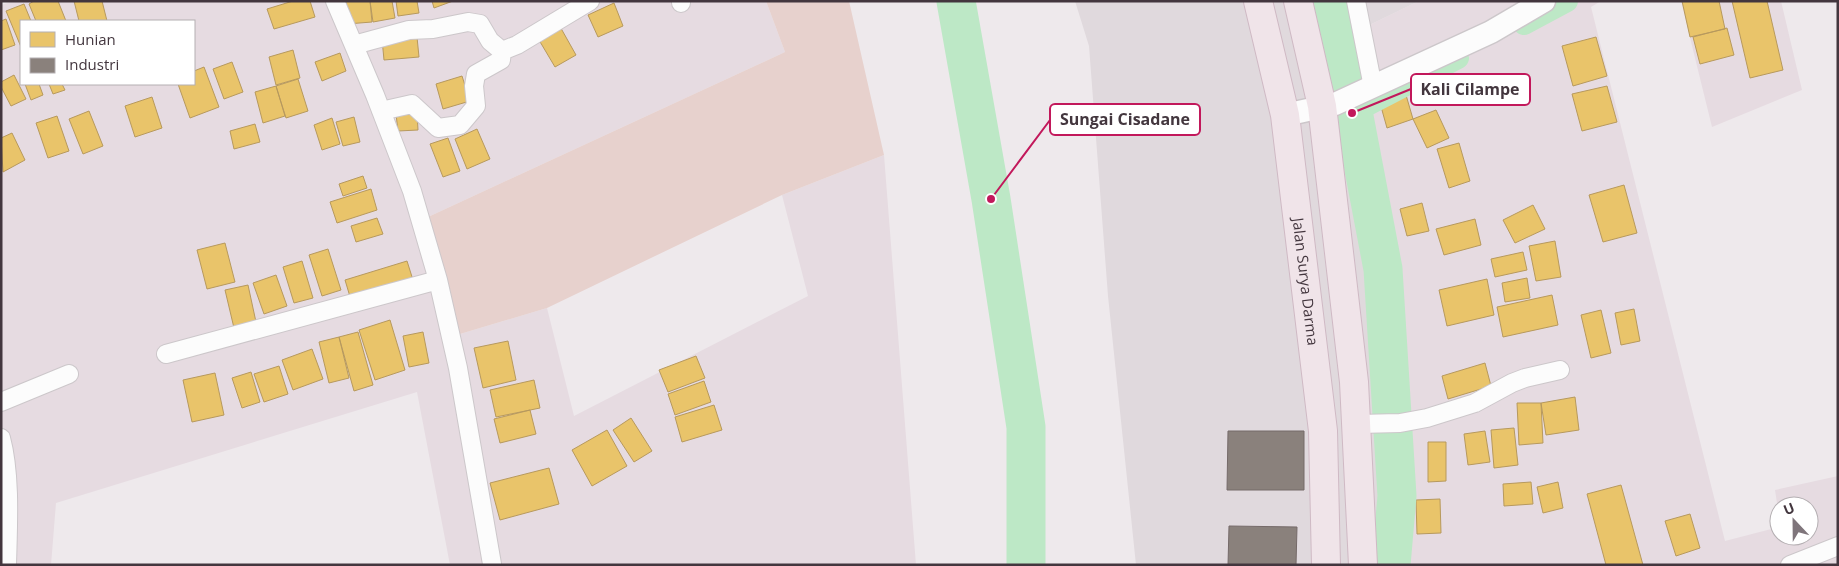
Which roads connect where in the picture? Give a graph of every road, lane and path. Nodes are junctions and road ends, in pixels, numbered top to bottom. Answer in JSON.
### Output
{"nodes":[{"id":1,"x":335,"y":1,"type":"edge"},
{"id":2,"x":590,"y":1,"type":"edge"},
{"id":3,"x":1258,"y":1,"type":"edge"},
{"id":4,"x":1298,"y":1,"type":"edge"},
{"id":5,"x":1356,"y":1,"type":"edge"},
{"id":6,"x":1544,"y":1,"type":"edge"},
{"id":7,"x":354,"y":45,"type":"junction"},
{"id":8,"x":502,"y":51,"type":"junction"},
{"id":9,"x":1372,"y":87,"type":"junction"},
{"id":10,"x":1329,"y":105,"type":"junction"},
{"id":11,"x":381,"y":111,"type":"junction"},
{"id":12,"x":1285,"y":115,"type":"junction"},
{"id":13,"x":438,"y":280,"type":"junction"},
{"id":14,"x":166,"y":354,"type":"dead end"},
{"id":15,"x":1560,"y":370,"type":"dead end"},
{"id":16,"x":69,"y":374,"type":"dead end"},
{"id":17,"x":1,"y":402,"type":"edge"},
{"id":18,"x":1362,"y":424,"type":"junction"},
{"id":19,"x":1,"y":438,"type":"edge"},
{"id":20,"x":1838,"y":546,"type":"edge"},
{"id":21,"x":492,"y":564,"type":"edge"},
{"id":22,"x":7,"y":565,"type":"edge"},
{"id":23,"x":1326,"y":565,"type":"edge"},
{"id":24,"x":1363,"y":565,"type":"edge"},
{"id":25,"x":1790,"y":565,"type":"edge"}],
"edges":[{"from":1,"to":7,"type":"street"},
{"from":2,"to":8,"type":"street"},
{"from":3,"to":12,"type":"main road","name":"Jalan Surya Darma"},
{"from":4,"to":10,"type":"main road"},
{"from":5,"to":9,"type":"street"},
{"from":6,"to":9,"type":"street"},
{"from":7,"to":8,"type":"street"},
{"from":7,"to":11,"type":"street"},
{"from":8,"to":11,"type":"street"},
{"from":9,"to":10,"type":"street"},
{"from":10,"to":12,"type":"street"},
{"from":10,"to":18,"type":"main road"},
{"from":11,"to":13,"type":"street"},
{"from":12,"to":23,"type":"main road","name":"Jalan Surya Darma"},
{"from":13,"to":14,"type":"street"},
{"from":13,"to":21,"type":"street"},
{"from":15,"to":18,"type":"street"},
{"from":16,"to":17,"type":"street"},
{"from":18,"to":24,"type":"main road"},
{"from":19,"to":22,"type":"street"},
{"from":20,"to":25,"type":"street"}]}
